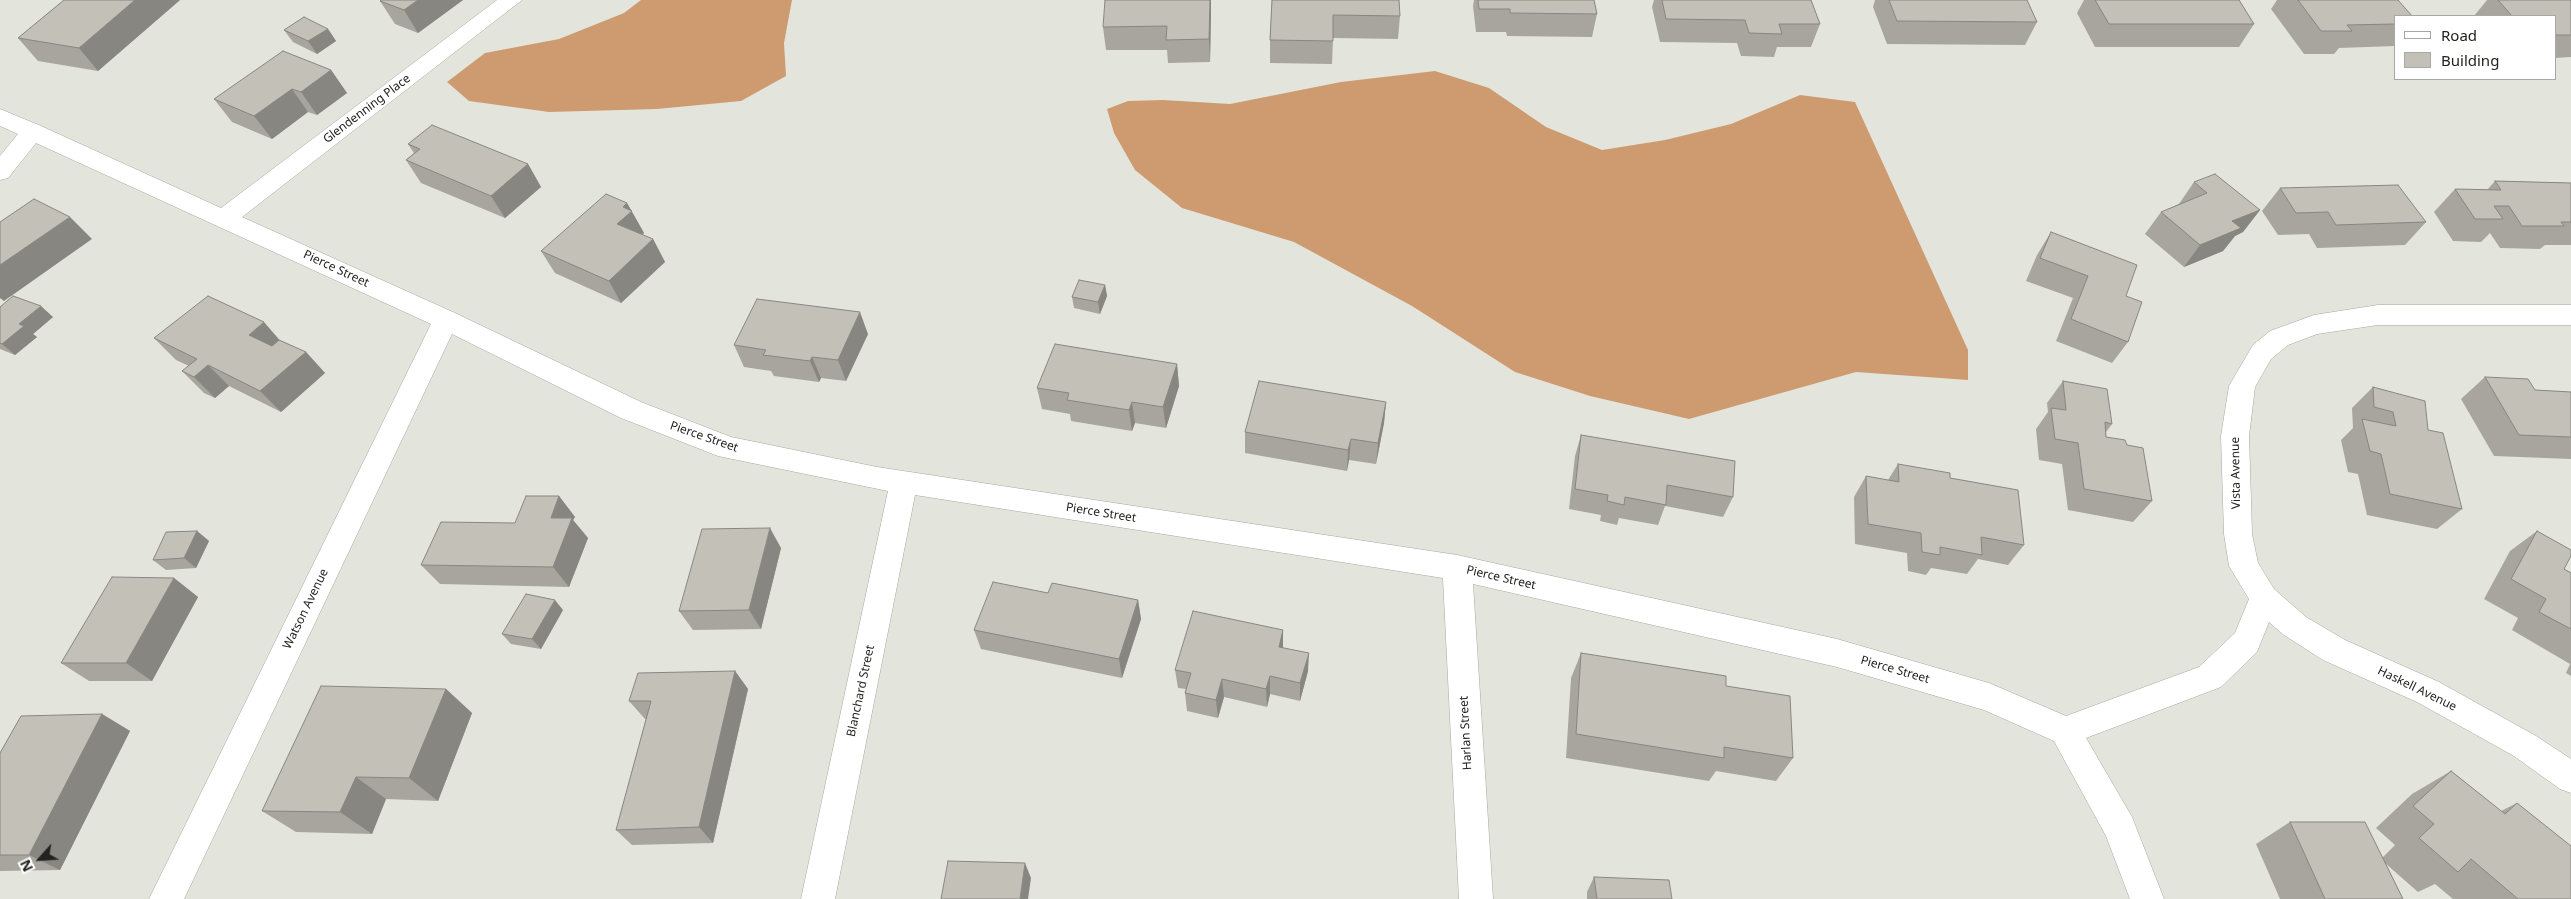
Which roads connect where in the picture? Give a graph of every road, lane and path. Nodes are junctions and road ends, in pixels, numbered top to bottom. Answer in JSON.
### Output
{"nodes":[{"id":1,"x":511,"y":0,"type":"edge"},
{"id":2,"x":0,"y":117,"type":"edge"},
{"id":3,"x":33,"y":131,"type":"junction"},
{"id":4,"x":0,"y":172,"type":"edge"},
{"id":5,"x":224,"y":218,"type":"junction"},
{"id":6,"x":2571,"y":315,"type":"edge"},
{"id":7,"x":446,"y":320,"type":"junction"},
{"id":8,"x":904,"y":482,"type":"junction"},
{"id":9,"x":1456,"y":568,"type":"junction"},
{"id":10,"x":2264,"y":598,"type":"junction"},
{"id":11,"x":2065,"y":732,"type":"junction"},
{"id":12,"x":2571,"y":778,"type":"edge"},
{"id":13,"x":166,"y":899,"type":"edge"},
{"id":14,"x":818,"y":899,"type":"edge"},
{"id":15,"x":1476,"y":899,"type":"edge"},
{"id":16,"x":2147,"y":899,"type":"edge"}],
"edges":[{"from":1,"to":5,"type":"street","name":"Glendenning Place"},
{"from":2,"to":3,"type":"street","name":"Pierce Street"},
{"from":3,"to":4,"type":"street"},
{"from":3,"to":5,"type":"street","name":"Pierce Street"},
{"from":5,"to":7,"type":"street","name":"Pierce Street"},
{"from":6,"to":10,"type":"street","name":"Vista Avenue"},
{"from":7,"to":8,"type":"street","name":"Pierce Street"},
{"from":7,"to":13,"type":"street","name":"Watson Avenue"},
{"from":8,"to":9,"type":"street","name":"Pierce Street"},
{"from":8,"to":14,"type":"street","name":"Blanchard Street"},
{"from":9,"to":11,"type":"street","name":"Pierce Street"},
{"from":9,"to":15,"type":"street","name":"Harlan Street"},
{"from":10,"to":11,"type":"street"},
{"from":10,"to":12,"type":"street","name":"Haskell Avenue"},
{"from":11,"to":16,"type":"street"}]}
